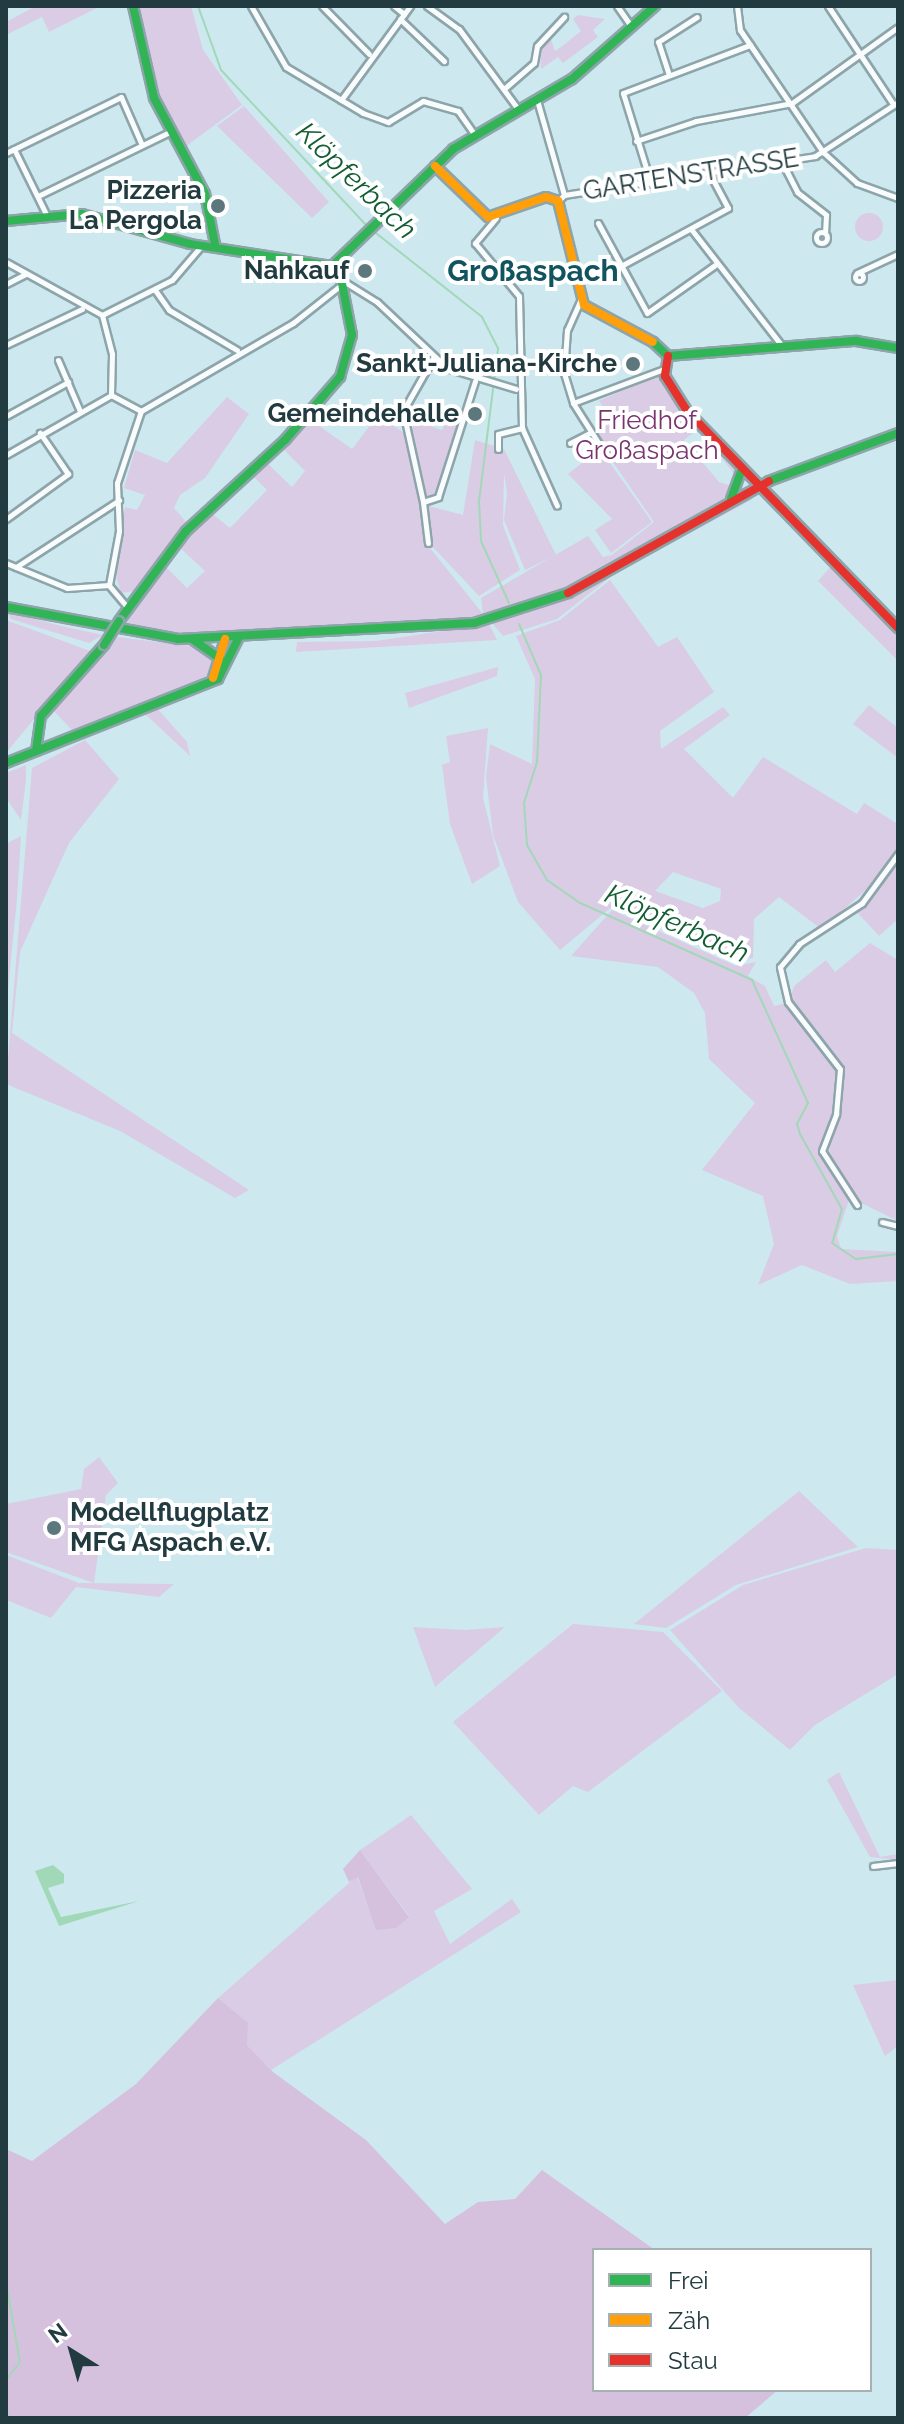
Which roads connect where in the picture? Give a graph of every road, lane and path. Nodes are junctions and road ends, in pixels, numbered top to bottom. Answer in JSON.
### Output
{"nodes":[{"id":1,"x":133,"y":6,"type":"edge"},
{"id":2,"x":251,"y":6,"type":"edge"},
{"id":3,"x":322,"y":6,"type":"edge"},
{"id":4,"x":394,"y":6,"type":"edge"},
{"id":5,"x":410,"y":6,"type":"edge"},
{"id":6,"x":427,"y":6,"type":"edge"},
{"id":7,"x":617,"y":6,"type":"edge"},
{"id":8,"x":655,"y":6,"type":"edge"},
{"id":9,"x":737,"y":6,"type":"edge"},
{"id":10,"x":828,"y":6,"type":"edge"},
{"id":11,"x":402,"y":16,"type":"junction"},
{"id":12,"x":564,"y":17,"type":"dead end"},
{"id":13,"x":697,"y":17,"type":"dead end"},
{"id":14,"x":629,"y":23,"type":"junction"},
{"id":15,"x":898,"y":27,"type":"edge"},
{"id":16,"x":750,"y":45,"type":"junction"},
{"id":17,"x":863,"y":51,"type":"junction"},
{"id":18,"x":369,"y":54,"type":"junction"},
{"id":19,"x":444,"y":61,"type":"dead end"},
{"id":20,"x":669,"y":75,"type":"junction"},
{"id":21,"x":505,"y":88,"type":"junction"},
{"id":22,"x":341,"y":100,"type":"junction"},
{"id":23,"x":537,"y":100,"type":"junction"},
{"id":24,"x":792,"y":103,"type":"junction"},
{"id":25,"x":896,"y":103,"type":"edge"},
{"id":26,"x":518,"y":109,"type":"junction"},
{"id":27,"x":170,"y":132,"type":"junction"},
{"id":28,"x":474,"y":134,"type":"junction"},
{"id":29,"x":636,"y":141,"type":"junction"},
{"id":30,"x":142,"y":145,"type":"junction"},
{"id":31,"x":14,"y":149,"type":"junction"},
{"id":32,"x":823,"y":152,"type":"junction"},
{"id":33,"x":6,"y":153,"type":"edge"},
{"id":34,"x":783,"y":164,"type":"junction"},
{"id":35,"x":435,"y":166,"type":"junction"},
{"id":36,"x":711,"y":176,"type":"junction"},
{"id":37,"x":651,"y":184,"type":"junction"},
{"id":38,"x":40,"y":195,"type":"junction"},
{"id":39,"x":561,"y":198,"type":"junction"},
{"id":40,"x":898,"y":198,"type":"edge"},
{"id":41,"x":46,"y":214,"type":"junction"},
{"id":42,"x":496,"y":218,"type":"junction"},
{"id":43,"x":6,"y":221,"type":"edge"},
{"id":44,"x":598,"y":223,"type":"dead end"},
{"id":45,"x":691,"y":229,"type":"junction"},
{"id":46,"x":825,"y":233,"type":"dead end"},
{"id":47,"x":215,"y":244,"type":"junction"},
{"id":48,"x":202,"y":245,"type":"junction"},
{"id":49,"x":898,"y":254,"type":"edge"},
{"id":50,"x":6,"y":262,"type":"edge"},
{"id":51,"x":338,"y":263,"type":"junction"},
{"id":52,"x":715,"y":265,"type":"junction"},
{"id":53,"x":619,"y":267,"type":"junction"},
{"id":54,"x":857,"y":273,"type":"dead end"},
{"id":55,"x":26,"y":274,"type":"junction"},
{"id":56,"x":341,"y":282,"type":"junction"},
{"id":57,"x":6,"y":284,"type":"edge"},
{"id":58,"x":155,"y":290,"type":"junction"},
{"id":59,"x":581,"y":299,"type":"junction"},
{"id":60,"x":83,"y":308,"type":"junction"},
{"id":61,"x":102,"y":315,"type":"junction"},
{"id":62,"x":6,"y":345,"type":"edge"},
{"id":63,"x":783,"y":347,"type":"junction"},
{"id":64,"x":898,"y":348,"type":"edge"},
{"id":65,"x":237,"y":350,"type":"junction"},
{"id":66,"x":668,"y":356,"type":"junction"},
{"id":67,"x":433,"y":358,"type":"junction"},
{"id":68,"x":58,"y":360,"type":"dead end"},
{"id":69,"x":664,"y":369,"type":"junction"},
{"id":70,"x":475,"y":381,"type":"junction"},
{"id":71,"x":68,"y":382,"type":"junction"},
{"id":72,"x":516,"y":389,"type":"junction"},
{"id":73,"x":111,"y":395,"type":"junction"},
{"id":74,"x":573,"y":403,"type":"junction"},
{"id":75,"x":80,"y":411,"type":"junction"},
{"id":76,"x":141,"y":411,"type":"junction"},
{"id":77,"x":6,"y":416,"type":"edge"},
{"id":78,"x":522,"y":428,"type":"junction"},
{"id":79,"x":40,"y":433,"type":"junction"},
{"id":80,"x":590,"y":433,"type":"junction"},
{"id":81,"x":898,"y":433,"type":"edge"},
{"id":82,"x":570,"y":443,"type":"dead end"},
{"id":83,"x":498,"y":449,"type":"dead end"},
{"id":84,"x":6,"y":455,"type":"edge"},
{"id":85,"x":606,"y":455,"type":"dead end"},
{"id":86,"x":739,"y":470,"type":"junction"},
{"id":87,"x":754,"y":486,"type":"junction"},
{"id":88,"x":731,"y":499,"type":"junction"},
{"id":89,"x":119,"y":500,"type":"junction"},
{"id":90,"x":423,"y":502,"type":"junction"},
{"id":91,"x":557,"y":506,"type":"dead end"},
{"id":92,"x":6,"y":519,"type":"edge"},
{"id":93,"x":428,"y":543,"type":"dead end"},
{"id":94,"x":6,"y":563,"type":"edge"},
{"id":95,"x":16,"y":567,"type":"junction"},
{"id":96,"x":109,"y":585,"type":"junction"},
{"id":97,"x":6,"y":607,"type":"edge"},
{"id":98,"x":128,"y":608,"type":"junction"},
{"id":99,"x":898,"y":628,"type":"edge"},
{"id":100,"x":192,"y":639,"type":"junction"},
{"id":101,"x":225,"y":639,"type":"junction"},
{"id":102,"x":238,"y":639,"type":"junction"},
{"id":103,"x":221,"y":665,"type":"junction"},
{"id":104,"x":207,"y":683,"type":"junction"},
{"id":105,"x":36,"y":751,"type":"junction"},
{"id":106,"x":6,"y":763,"type":"edge"},
{"id":107,"x":898,"y":854,"type":"edge"},
{"id":108,"x":857,"y":1205,"type":"dead end"},
{"id":109,"x":882,"y":1222,"type":"dead end"},
{"id":110,"x":898,"y":1226,"type":"edge"},
{"id":111,"x":898,"y":1863,"type":"edge"},
{"id":112,"x":873,"y":1866,"type":"dead end"}],
"edges":[{"from":1,"to":27,"type":"street"},
{"from":2,"to":22,"type":"street"},
{"from":3,"to":18,"type":"street"},
{"from":4,"to":11,"type":"street"},
{"from":5,"to":11,"type":"street"},
{"from":6,"to":21,"type":"street"},
{"from":7,"to":14,"type":"street"},
{"from":8,"to":14,"type":"street"},
{"from":9,"to":16,"type":"street"},
{"from":10,"to":17,"type":"street"},
{"from":11,"to":18,"type":"street"},
{"from":11,"to":19,"type":"street"},
{"from":12,"to":21,"type":"street"},
{"from":13,"to":20,"type":"street"},
{"from":14,"to":23,"type":"street"},
{"from":15,"to":17,"type":"street"},
{"from":16,"to":20,"type":"street"},
{"from":16,"to":24,"type":"street"},
{"from":17,"to":24,"type":"street"},
{"from":17,"to":25,"type":"street"},
{"from":18,"to":22,"type":"street"},
{"from":20,"to":29,"type":"street"},
{"from":21,"to":26,"type":"street"},
{"from":22,"to":28,"type":"street"},
{"from":23,"to":26,"type":"street"},
{"from":23,"to":39,"type":"street"},
{"from":24,"to":29,"type":"street"},
{"from":24,"to":32,"type":"street"},
{"from":25,"to":32,"type":"street","name":"GARTENSTRASSE"},
{"from":26,"to":28,"type":"street"},
{"from":27,"to":30,"type":"street"},
{"from":27,"to":47,"type":"street"},
{"from":28,"to":35,"type":"street"},
{"from":29,"to":37,"type":"street"},
{"from":30,"to":31,"type":"street"},
{"from":30,"to":38,"type":"street"},
{"from":31,"to":33,"type":"street"},
{"from":31,"to":38,"type":"street"},
{"from":32,"to":34,"type":"street","name":"GARTENSTRASSE"},
{"from":32,"to":40,"type":"street"},
{"from":34,"to":36,"type":"street","name":"GARTENSTRASSE"},
{"from":34,"to":46,"type":"street"},
{"from":35,"to":42,"type":"street"},
{"from":35,"to":51,"type":"street"},
{"from":36,"to":37,"type":"street","name":"GARTENSTRASSE"},
{"from":36,"to":45,"type":"street"},
{"from":37,"to":39,"type":"street","name":"GARTENSTRASSE"},
{"from":38,"to":41,"type":"street"},
{"from":39,"to":42,"type":"street"},
{"from":39,"to":59,"type":"street"},
{"from":41,"to":43,"type":"street"},
{"from":41,"to":48,"type":"street"},
{"from":42,"to":72,"type":"street"},
{"from":44,"to":53,"type":"street"},
{"from":45,"to":52,"type":"street"},
{"from":45,"to":53,"type":"street"},
{"from":47,"to":48,"type":"street"},
{"from":47,"to":51,"type":"street"},
{"from":48,"to":58,"type":"street"},
{"from":49,"to":54,"type":"street"},
{"from":50,"to":55,"type":"street"},
{"from":51,"to":56,"type":"street"},
{"from":52,"to":53,"type":"street"},
{"from":52,"to":63,"type":"street"},
{"from":55,"to":57,"type":"street"},
{"from":55,"to":60,"type":"street"},
{"from":56,"to":65,"type":"street"},
{"from":56,"to":67,"type":"street"},
{"from":56,"to":98,"type":"street"},
{"from":58,"to":61,"type":"street"},
{"from":58,"to":65,"type":"street"},
{"from":59,"to":66,"type":"street"},
{"from":59,"to":74,"type":"street"},
{"from":60,"to":61,"type":"street"},
{"from":60,"to":62,"type":"street"},
{"from":61,"to":73,"type":"street"},
{"from":63,"to":64,"type":"street"},
{"from":63,"to":66,"type":"street"},
{"from":65,"to":76,"type":"street"},
{"from":66,"to":69,"type":"street"},
{"from":67,"to":70,"type":"street"},
{"from":67,"to":90,"type":"street"},
{"from":68,"to":71,"type":"street"},
{"from":69,"to":74,"type":"street"},
{"from":69,"to":86,"type":"street"},
{"from":70,"to":72,"type":"street"},
{"from":70,"to":90,"type":"street"},
{"from":71,"to":75,"type":"street"},
{"from":71,"to":77,"type":"street"},
{"from":72,"to":78,"type":"street"},
{"from":73,"to":75,"type":"street"},
{"from":73,"to":76,"type":"street"},
{"from":74,"to":80,"type":"street"},
{"from":75,"to":79,"type":"street"},
{"from":76,"to":89,"type":"street"},
{"from":78,"to":83,"type":"street"},
{"from":78,"to":91,"type":"street"},
{"from":79,"to":84,"type":"street"},
{"from":79,"to":92,"type":"street"},
{"from":80,"to":82,"type":"street"},
{"from":80,"to":85,"type":"street"},
{"from":81,"to":87,"type":"street"},
{"from":86,"to":87,"type":"street"},
{"from":86,"to":88,"type":"street"},
{"from":87,"to":88,"type":"street"},
{"from":87,"to":99,"type":"street"},
{"from":88,"to":102,"type":"street"},
{"from":89,"to":95,"type":"street"},
{"from":89,"to":96,"type":"street"},
{"from":90,"to":93,"type":"street"},
{"from":94,"to":95,"type":"street"},
{"from":95,"to":96,"type":"street"},
{"from":96,"to":98,"type":"street"},
{"from":97,"to":100,"type":"street"},
{"from":98,"to":105,"type":"street","bridge":true},
{"from":100,"to":101,"type":"street"},
{"from":100,"to":103,"type":"street"},
{"from":101,"to":102,"type":"street"},
{"from":101,"to":103,"type":"street"},
{"from":102,"to":104,"type":"street"},
{"from":103,"to":104,"type":"street"},
{"from":104,"to":105,"type":"street"},
{"from":105,"to":106,"type":"street"},
{"from":107,"to":108,"type":"street"},
{"from":109,"to":110,"type":"street"},
{"from":111,"to":112,"type":"street"}]}
